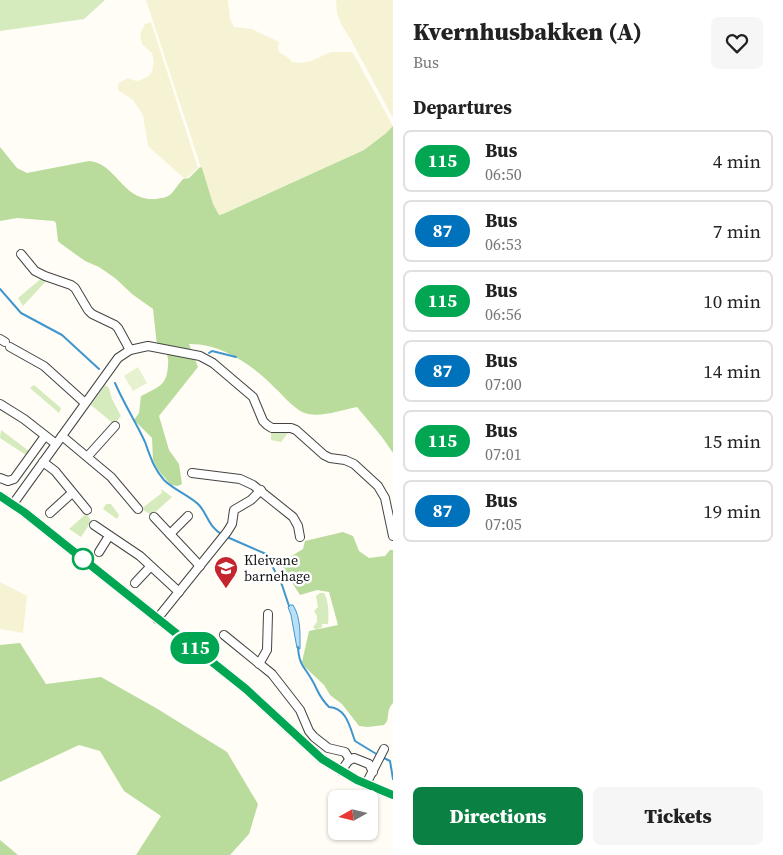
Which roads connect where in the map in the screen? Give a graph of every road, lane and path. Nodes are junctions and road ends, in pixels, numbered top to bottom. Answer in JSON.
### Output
{"nodes":[{"id":1,"x":21,"y":254,"type":"dead end"},
{"id":2,"x":5,"y":343,"type":"edge"},
{"id":3,"x":130,"y":350,"type":"junction"},
{"id":4,"x":85,"y":403,"type":"junction"},
{"id":5,"x":0,"y":404,"type":"edge"},
{"id":6,"x":115,"y":426,"type":"dead end"},
{"id":7,"x":45,"y":436,"type":"junction"},
{"id":8,"x":62,"y":436,"type":"junction"},
{"id":9,"x":56,"y":444,"type":"junction"},
{"id":10,"x":88,"y":456,"type":"junction"},
{"id":11,"x":43,"y":462,"type":"junction"},
{"id":12,"x":192,"y":473,"type":"dead end"},
{"id":13,"x":0,"y":478,"type":"edge"},
{"id":14,"x":261,"y":490,"type":"junction"},
{"id":15,"x":72,"y":493,"type":"junction"},
{"id":16,"x":0,"y":496,"type":"edge"},
{"id":17,"x":13,"y":504,"type":"junction"},
{"id":18,"x":138,"y":509,"type":"dead end"},
{"id":19,"x":87,"y":510,"type":"dead end"},
{"id":20,"x":50,"y":512,"type":"dead end"},
{"id":21,"x":188,"y":516,"type":"dead end"},
{"id":22,"x":154,"y":517,"type":"dead end"},
{"id":23,"x":94,"y":525,"type":"dead end"},
{"id":24,"x":170,"y":534,"type":"junction"},
{"id":25,"x":109,"y":536,"type":"junction"},
{"id":26,"x":393,"y":536,"type":"edge"},
{"id":27,"x":300,"y":537,"type":"dead end"},
{"id":28,"x":99,"y":552,"type":"dead end"},
{"id":29,"x":200,"y":566,"type":"junction"},
{"id":30,"x":150,"y":567,"type":"junction"},
{"id":31,"x":134,"y":584,"type":"dead end"},
{"id":32,"x":179,"y":592,"type":"junction"},
{"id":33,"x":268,"y":614,"type":"dead end"},
{"id":34,"x":157,"y":619,"type":"junction"},
{"id":35,"x":224,"y":635,"type":"dead end"},
{"id":36,"x":259,"y":664,"type":"junction"},
{"id":37,"x":384,"y":749,"type":"dead end"},
{"id":38,"x":350,"y":760,"type":"junction"},
{"id":39,"x":342,"y":771,"type":"junction"},
{"id":40,"x":373,"y":772,"type":"junction"},
{"id":41,"x":366,"y":784,"type":"junction"},
{"id":42,"x":393,"y":795,"type":"edge"}],
"edges":[{"from":1,"to":3,"type":"street"},
{"from":2,"to":4,"type":"street"},
{"from":3,"to":4,"type":"street"},
{"from":3,"to":26,"type":"street"},
{"from":4,"to":8,"type":"street"},
{"from":5,"to":7,"type":"street"},
{"from":6,"to":10,"type":"street"},
{"from":7,"to":9,"type":"street"},
{"from":7,"to":13,"type":"street"},
{"from":8,"to":9,"type":"street"},
{"from":8,"to":10,"type":"street"},
{"from":9,"to":11,"type":"street"},
{"from":10,"to":18,"type":"street"},
{"from":11,"to":15,"type":"street"},
{"from":11,"to":17,"type":"street"},
{"from":12,"to":14,"type":"street"},
{"from":14,"to":27,"type":"street"},
{"from":14,"to":29,"type":"street"},
{"from":15,"to":19,"type":"street"},
{"from":15,"to":20,"type":"street"},
{"from":16,"to":17,"type":"street"},
{"from":17,"to":34,"type":"street"},
{"from":21,"to":24,"type":"street"},
{"from":22,"to":24,"type":"street"},
{"from":23,"to":25,"type":"street"},
{"from":24,"to":29,"type":"street"},
{"from":25,"to":28,"type":"street"},
{"from":25,"to":30,"type":"street"},
{"from":29,"to":32,"type":"street"},
{"from":30,"to":31,"type":"street"},
{"from":30,"to":32,"type":"street"},
{"from":32,"to":34,"type":"street"},
{"from":33,"to":36,"type":"street"},
{"from":34,"to":39,"type":"street"},
{"from":35,"to":36,"type":"street"},
{"from":36,"to":38,"type":"street"},
{"from":37,"to":40,"type":"street"},
{"from":38,"to":39,"type":"street"},
{"from":38,"to":40,"type":"street"},
{"from":39,"to":41,"type":"street"},
{"from":40,"to":41,"type":"street"},
{"from":41,"to":42,"type":"street"}]}
